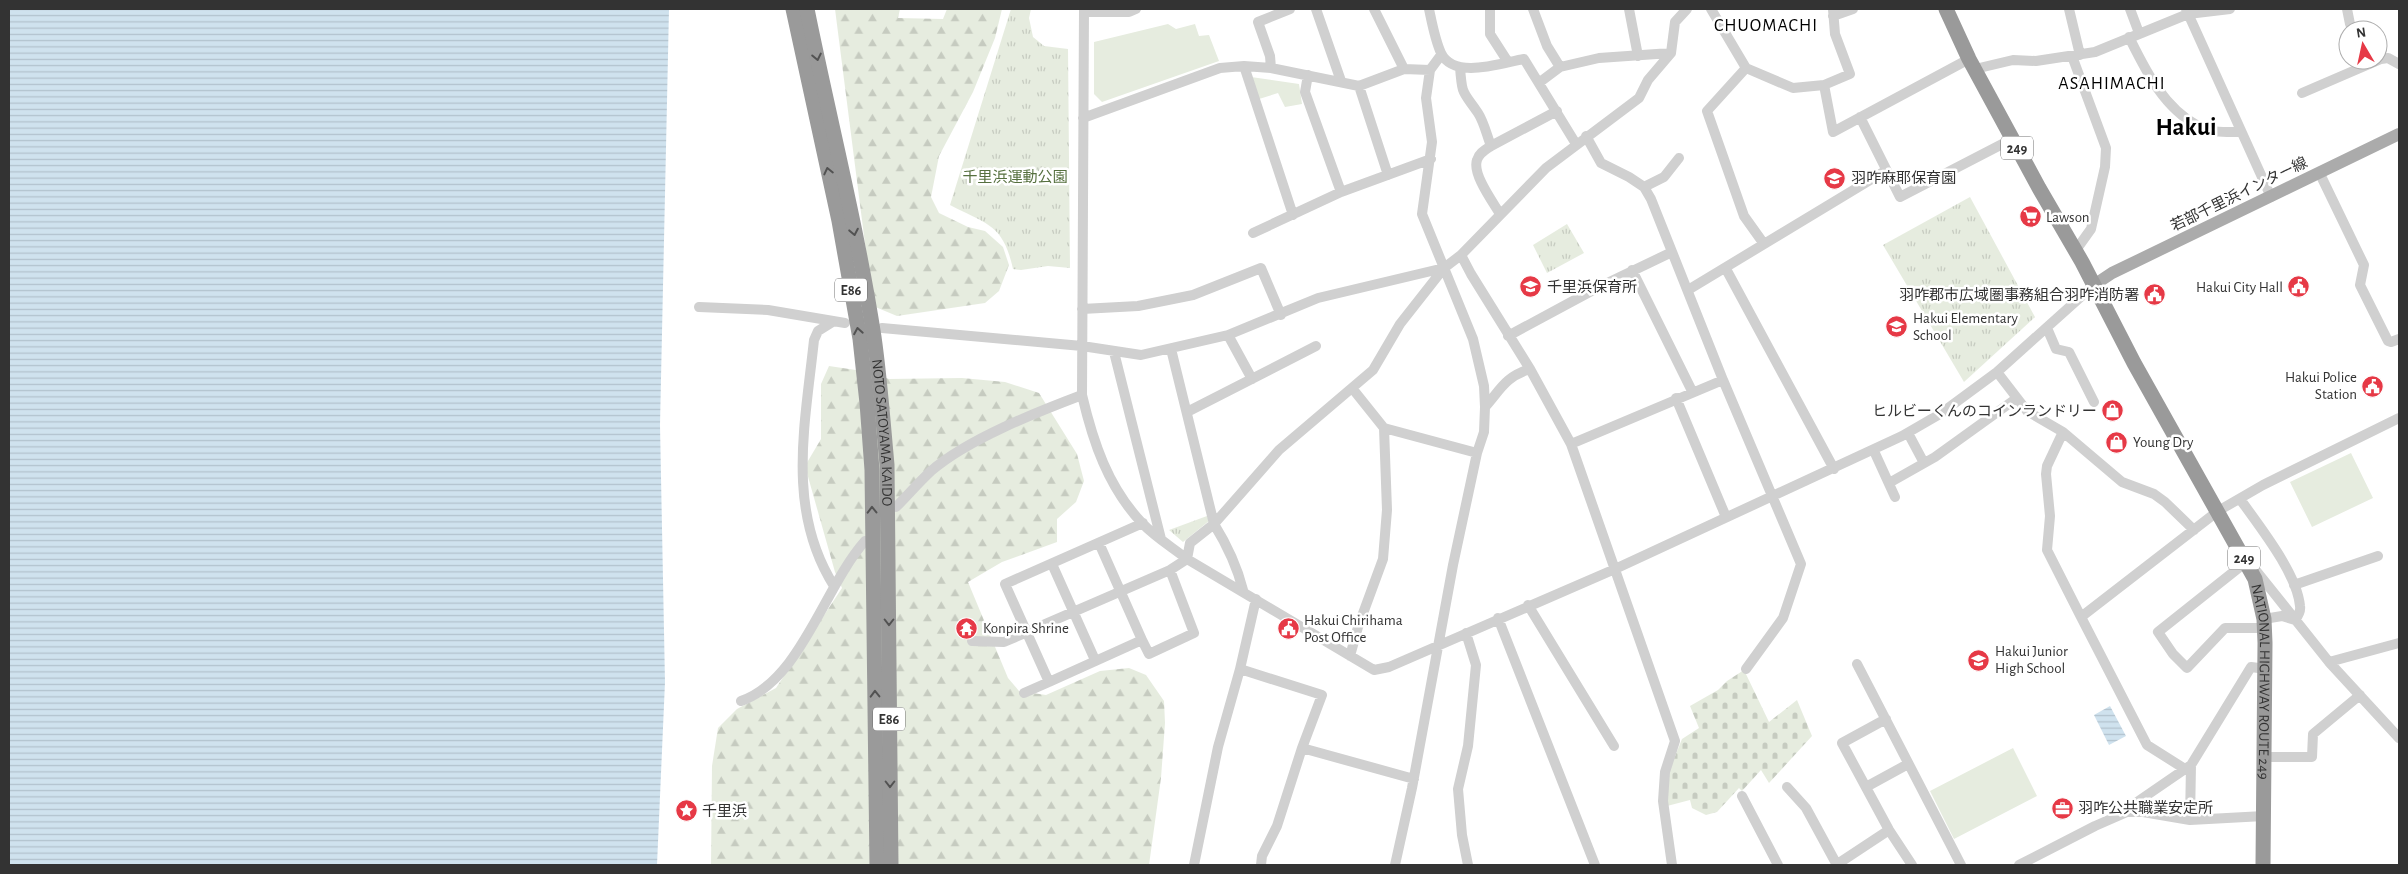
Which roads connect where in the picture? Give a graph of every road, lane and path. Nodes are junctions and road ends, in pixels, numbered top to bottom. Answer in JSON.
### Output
{"nodes":[{"id":1,"x":793,"y":9,"type":"edge"},
{"id":2,"x":807,"y":9,"type":"edge"},
{"id":3,"x":1136,"y":9,"type":"edge"},
{"id":4,"x":1290,"y":9,"type":"edge"},
{"id":5,"x":1316,"y":9,"type":"edge"},
{"id":6,"x":1428,"y":9,"type":"edge"},
{"id":7,"x":1490,"y":9,"type":"edge"},
{"id":8,"x":1533,"y":9,"type":"edge"},
{"id":9,"x":1629,"y":9,"type":"edge"},
{"id":10,"x":1687,"y":9,"type":"edge"},
{"id":11,"x":1711,"y":9,"type":"edge"},
{"id":12,"x":1853,"y":9,"type":"edge"},
{"id":13,"x":2069,"y":9,"type":"edge"},
{"id":14,"x":2130,"y":9,"type":"edge"},
{"id":15,"x":2230,"y":9,"type":"edge"},
{"id":16,"x":1084,"y":10,"type":"edge"},
{"id":17,"x":1379,"y":10,"type":"edge"},
{"id":18,"x":1948,"y":10,"type":"edge"},
{"id":19,"x":2187,"y":11,"type":"edge"},
{"id":20,"x":1833,"y":12,"type":"edge"},
{"id":21,"x":2134,"y":35,"type":"junction"},
{"id":22,"x":1671,"y":53,"type":"junction"},
{"id":23,"x":1442,"y":55,"type":"junction"},
{"id":24,"x":1638,"y":56,"type":"junction"},
{"id":25,"x":2076,"y":56,"type":"junction"},
{"id":26,"x":1508,"y":62,"type":"junction"},
{"id":27,"x":1972,"y":64,"type":"junction"},
{"id":28,"x":2399,"y":64,"type":"edge"},
{"id":29,"x":1244,"y":66,"type":"junction"},
{"id":30,"x":1460,"y":67,"type":"junction"},
{"id":31,"x":1560,"y":67,"type":"junction"},
{"id":32,"x":1271,"y":68,"type":"junction"},
{"id":33,"x":1746,"y":68,"type":"junction"},
{"id":34,"x":1404,"y":69,"type":"junction"},
{"id":35,"x":1430,"y":70,"type":"junction"},
{"id":36,"x":1308,"y":75,"type":"junction"},
{"id":37,"x":1341,"y":81,"type":"junction"},
{"id":38,"x":1540,"y":82,"type":"junction"},
{"id":39,"x":1824,"y":85,"type":"junction"},
{"id":40,"x":1359,"y":86,"type":"junction"},
{"id":41,"x":2302,"y":93,"type":"dead end"},
{"id":42,"x":1556,"y":111,"type":"junction"},
{"id":43,"x":1860,"y":117,"type":"junction"},
{"id":44,"x":1083,"y":118,"type":"junction"},
{"id":45,"x":2240,"y":132,"type":"junction"},
{"id":46,"x":2399,"y":134,"type":"edge"},
{"id":47,"x":1586,"y":136,"type":"junction"},
{"id":48,"x":2012,"y":139,"type":"junction"},
{"id":49,"x":1576,"y":144,"type":"junction"},
{"id":50,"x":1491,"y":146,"type":"junction"},
{"id":51,"x":1679,"y":158,"type":"dead end"},
{"id":52,"x":1431,"y":159,"type":"junction"},
{"id":53,"x":1885,"y":171,"type":"junction"},
{"id":54,"x":2320,"y":174,"type":"junction"},
{"id":55,"x":1388,"y":175,"type":"junction"},
{"id":56,"x":1644,"y":187,"type":"junction"},
{"id":57,"x":1341,"y":192,"type":"junction"},
{"id":58,"x":2271,"y":197,"type":"junction"},
{"id":59,"x":1500,"y":214,"type":"junction"},
{"id":60,"x":1293,"y":215,"type":"junction"},
{"id":61,"x":1253,"y":233,"type":"dead end"},
{"id":62,"x":1764,"y":244,"type":"junction"},
{"id":63,"x":2076,"y":250,"type":"junction"},
{"id":64,"x":1672,"y":252,"type":"junction"},
{"id":65,"x":1461,"y":255,"type":"junction"},
{"id":66,"x":1444,"y":268,"type":"junction"},
{"id":67,"x":1726,"y":269,"type":"junction"},
{"id":68,"x":1632,"y":270,"type":"junction"},
{"id":69,"x":2094,"y":285,"type":"junction"},
{"id":70,"x":1688,"y":290,"type":"junction"},
{"id":71,"x":699,"y":307,"type":"dead end"},
{"id":72,"x":1082,"y":309,"type":"junction"},
{"id":73,"x":1281,"y":315,"type":"junction"},
{"id":74,"x":834,"y":321,"type":"junction"},
{"id":75,"x":845,"y":323,"type":"dead end"},
{"id":76,"x":882,"y":328,"type":"dead end"},
{"id":77,"x":2047,"y":328,"type":"junction"},
{"id":78,"x":1228,"y":335,"type":"junction"},
{"id":79,"x":1508,"y":336,"type":"junction"},
{"id":80,"x":2399,"y":339,"type":"edge"},
{"id":81,"x":1082,"y":346,"type":"junction"},
{"id":82,"x":1316,"y":346,"type":"dead end"},
{"id":83,"x":1171,"y":349,"type":"junction"},
{"id":84,"x":1114,"y":352,"type":"junction"},
{"id":85,"x":1530,"y":369,"type":"junction"},
{"id":86,"x":1997,"y":372,"type":"junction"},
{"id":87,"x":1252,"y":379,"type":"junction"},
{"id":88,"x":1723,"y":380,"type":"junction"},
{"id":89,"x":1352,"y":388,"type":"junction"},
{"id":90,"x":1692,"y":391,"type":"junction"},
{"id":91,"x":1082,"y":395,"type":"junction"},
{"id":92,"x":1676,"y":398,"type":"junction"},
{"id":93,"x":2017,"y":398,"type":"junction"},
{"id":94,"x":2094,"y":402,"type":"dead end"},
{"id":95,"x":1485,"y":407,"type":"junction"},
{"id":96,"x":1188,"y":412,"type":"junction"},
{"id":97,"x":2399,"y":418,"type":"edge"},
{"id":98,"x":1384,"y":428,"type":"junction"},
{"id":99,"x":2062,"y":432,"type":"junction"},
{"id":100,"x":1908,"y":433,"type":"junction"},
{"id":101,"x":1570,"y":444,"type":"junction"},
{"id":102,"x":1874,"y":451,"type":"junction"},
{"id":103,"x":1477,"y":453,"type":"junction"},
{"id":104,"x":1924,"y":463,"type":"junction"},
{"id":105,"x":1834,"y":469,"type":"junction"},
{"id":106,"x":1889,"y":483,"type":"junction"},
{"id":107,"x":1772,"y":497,"type":"junction"},
{"id":108,"x":1895,"y":497,"type":"dead end"},
{"id":109,"x":2240,"y":499,"type":"junction"},
{"id":110,"x":896,"y":507,"type":"dead end"},
{"id":111,"x":2218,"y":511,"type":"junction"},
{"id":112,"x":1726,"y":517,"type":"junction"},
{"id":113,"x":1143,"y":524,"type":"junction"},
{"id":114,"x":1214,"y":524,"type":"junction"},
{"id":115,"x":2194,"y":530,"type":"junction"},
{"id":116,"x":1161,"y":539,"type":"junction"},
{"id":117,"x":865,"y":541,"type":"dead end"},
{"id":118,"x":1099,"y":543,"type":"junction"},
{"id":119,"x":2243,"y":556,"type":"junction"},
{"id":120,"x":2378,"y":556,"type":"dead end"},
{"id":121,"x":1187,"y":559,"type":"junction"},
{"id":122,"x":1052,"y":564,"type":"junction"},
{"id":123,"x":1615,"y":569,"type":"junction"},
{"id":124,"x":1170,"y":570,"type":"junction"},
{"id":125,"x":2294,"y":585,"type":"junction"},
{"id":126,"x":834,"y":586,"type":"junction"},
{"id":127,"x":1243,"y":590,"type":"junction"},
{"id":128,"x":1120,"y":591,"type":"junction"},
{"id":129,"x":1256,"y":599,"type":"junction"},
{"id":130,"x":1528,"y":605,"type":"junction"},
{"id":131,"x":1074,"y":612,"type":"junction"},
{"id":132,"x":2081,"y":617,"type":"junction"},
{"id":133,"x":1498,"y":618,"type":"junction"},
{"id":134,"x":2295,"y":620,"type":"junction"},
{"id":135,"x":2265,"y":624,"type":"junction"},
{"id":136,"x":1028,"y":632,"type":"junction"},
{"id":137,"x":1466,"y":633,"type":"junction"},
{"id":138,"x":1142,"y":640,"type":"junction"},
{"id":139,"x":972,"y":641,"type":"dead end"},
{"id":140,"x":2399,"y":643,"type":"edge"},
{"id":141,"x":1440,"y":644,"type":"junction"},
{"id":142,"x":1350,"y":656,"type":"junction"},
{"id":143,"x":1095,"y":660,"type":"junction"},
{"id":144,"x":2329,"y":662,"type":"junction"},
{"id":145,"x":1856,"y":664,"type":"dead end"},
{"id":146,"x":1240,"y":669,"type":"junction"},
{"id":147,"x":1746,"y":669,"type":"dead end"},
{"id":148,"x":2266,"y":669,"type":"junction"},
{"id":149,"x":1049,"y":682,"type":"junction"},
{"id":150,"x":1024,"y":693,"type":"dead end"},
{"id":151,"x":2360,"y":695,"type":"junction"},
{"id":152,"x":741,"y":701,"type":"dead end"},
{"id":153,"x":1886,"y":719,"type":"junction"},
{"id":154,"x":2399,"y":738,"type":"edge"},
{"id":155,"x":1614,"y":746,"type":"dead end"},
{"id":156,"x":1302,"y":748,"type":"junction"},
{"id":157,"x":2265,"y":757,"type":"junction"},
{"id":158,"x":1908,"y":764,"type":"junction"},
{"id":159,"x":2188,"y":767,"type":"junction"},
{"id":160,"x":1414,"y":779,"type":"junction"},
{"id":161,"x":1866,"y":786,"type":"junction"},
{"id":162,"x":1788,"y":787,"type":"dead end"},
{"id":163,"x":1742,"y":796,"type":"dead end"},
{"id":164,"x":2128,"y":812,"type":"junction"},
{"id":165,"x":2264,"y":816,"type":"junction"},
{"id":166,"x":2190,"y":820,"type":"junction"},
{"id":167,"x":1889,"y":830,"type":"junction"},
{"id":168,"x":877,"y":865,"type":"edge"},
{"id":169,"x":890,"y":865,"type":"edge"},
{"id":170,"x":1194,"y":865,"type":"edge"},
{"id":171,"x":1261,"y":865,"type":"edge"},
{"id":172,"x":1395,"y":865,"type":"edge"},
{"id":173,"x":1468,"y":865,"type":"edge"},
{"id":174,"x":1595,"y":865,"type":"edge"},
{"id":175,"x":1672,"y":865,"type":"edge"},
{"id":176,"x":1778,"y":865,"type":"edge"},
{"id":177,"x":1836,"y":865,"type":"edge"},
{"id":178,"x":1912,"y":865,"type":"edge"},
{"id":179,"x":1961,"y":865,"type":"edge"},
{"id":180,"x":2019,"y":865,"type":"edge"},
{"id":181,"x":2263,"y":865,"type":"edge"}],
"edges":[{"from":168,"to":1,"type":"highway","name":"NOTO SATOYAMA KAIDO","number":"E86","one_way":true},
{"from":2,"to":169,"type":"highway","name":"NOTO SATOYAMA KAIDO","number":"E86","one_way":true},
{"from":3,"to":16,"type":"street"},
{"from":4,"to":32,"type":"street"},
{"from":5,"to":37,"type":"street"},
{"from":6,"to":23,"type":"street"},
{"from":7,"to":26,"type":"street"},
{"from":8,"to":31,"type":"street"},
{"from":9,"to":24,"type":"street"},
{"from":10,"to":22,"type":"street"},
{"from":11,"to":33,"type":"street"},
{"from":12,"to":20,"type":"street"},
{"from":13,"to":25,"type":"street"},
{"from":14,"to":21,"type":"street"},
{"from":15,"to":19,"type":"street"},
{"from":16,"to":44,"type":"street"},
{"from":17,"to":34,"type":"street"},
{"from":18,"to":27,"type":"highway","name":"NATIONAL HIGHWAY ROUTE 249","number":"249"},
{"from":19,"to":21,"type":"street"},
{"from":19,"to":45,"type":"street"},
{"from":20,"to":39,"type":"street"},
{"from":21,"to":25,"type":"street"},
{"from":21,"to":45,"type":"street"},
{"from":22,"to":24,"type":"street"},
{"from":22,"to":47,"type":"street"},
{"from":23,"to":30,"type":"street"},
{"from":23,"to":35,"type":"street"},
{"from":24,"to":31,"type":"street"},
{"from":25,"to":27,"type":"street"},
{"from":25,"to":63,"type":"street"},
{"from":26,"to":30,"type":"street"},
{"from":26,"to":38,"type":"street"},
{"from":27,"to":43,"type":"street"},
{"from":27,"to":48,"type":"highway","name":"NATIONAL HIGHWAY ROUTE 249","number":"249"},
{"from":28,"to":41,"type":"street"},
{"from":29,"to":32,"type":"street"},
{"from":29,"to":44,"type":"street"},
{"from":29,"to":60,"type":"street"},
{"from":30,"to":50,"type":"street"},
{"from":31,"to":38,"type":"street"},
{"from":32,"to":36,"type":"street"},
{"from":33,"to":39,"type":"street"},
{"from":33,"to":62,"type":"street"},
{"from":34,"to":35,"type":"street"},
{"from":34,"to":40,"type":"street"},
{"from":35,"to":52,"type":"street"},
{"from":36,"to":37,"type":"street"},
{"from":36,"to":57,"type":"street"},
{"from":37,"to":40,"type":"street"},
{"from":38,"to":42,"type":"street"},
{"from":39,"to":43,"type":"street"},
{"from":40,"to":55,"type":"street"},
{"from":42,"to":49,"type":"street"},
{"from":42,"to":50,"type":"street"},
{"from":43,"to":53,"type":"street"},
{"from":44,"to":72,"type":"street"},
{"from":45,"to":58,"type":"street"},
{"from":46,"to":54,"type":"main road","name":"若部千里浜インター線"},
{"from":47,"to":49,"type":"street"},
{"from":47,"to":56,"type":"street"},
{"from":48,"to":53,"type":"street"},
{"from":48,"to":63,"type":"highway","name":"NATIONAL HIGHWAY ROUTE 249","number":"249"},
{"from":49,"to":59,"type":"street"},
{"from":50,"to":59,"type":"street"},
{"from":51,"to":56,"type":"street"},
{"from":52,"to":55,"type":"street"},
{"from":52,"to":66,"type":"street"},
{"from":53,"to":62,"type":"street"},
{"from":54,"to":58,"type":"main road","name":"若部千里浜インター線"},
{"from":54,"to":80,"type":"street"},
{"from":55,"to":57,"type":"street"},
{"from":56,"to":64,"type":"street"},
{"from":57,"to":60,"type":"street"},
{"from":58,"to":69,"type":"main road","name":"若部千里浜インター線"},
{"from":59,"to":65,"type":"street"},
{"from":60,"to":61,"type":"street"},
{"from":62,"to":67,"type":"street"},
{"from":63,"to":69,"type":"highway","name":"NATIONAL HIGHWAY ROUTE 249","number":"249"},
{"from":64,"to":68,"type":"street"},
{"from":64,"to":70,"type":"street"},
{"from":65,"to":66,"type":"street"},
{"from":65,"to":79,"type":"street"},
{"from":66,"to":73,"type":"street"},
{"from":66,"to":89,"type":"street"},
{"from":66,"to":95,"type":"street"},
{"from":67,"to":70,"type":"street"},
{"from":67,"to":105,"type":"street"},
{"from":68,"to":79,"type":"street"},
{"from":68,"to":90,"type":"street"},
{"from":69,"to":77,"type":"street"},
{"from":69,"to":111,"type":"highway","name":"NATIONAL HIGHWAY ROUTE 249","number":"249"},
{"from":70,"to":88,"type":"street"},
{"from":71,"to":74,"type":"street"},
{"from":72,"to":73,"type":"street"},
{"from":72,"to":81,"type":"street"},
{"from":73,"to":78,"type":"street"},
{"from":74,"to":75,"type":"street"},
{"from":74,"to":126,"type":"street"},
{"from":76,"to":81,"type":"street"},
{"from":77,"to":86,"type":"street"},
{"from":77,"to":94,"type":"street"},
{"from":78,"to":83,"type":"street"},
{"from":78,"to":87,"type":"street"},
{"from":79,"to":85,"type":"street"},
{"from":81,"to":84,"type":"street"},
{"from":81,"to":91,"type":"street"},
{"from":82,"to":87,"type":"street"},
{"from":83,"to":84,"type":"street"},
{"from":83,"to":96,"type":"street"},
{"from":84,"to":116,"type":"street"},
{"from":85,"to":95,"type":"street"},
{"from":85,"to":101,"type":"street"},
{"from":86,"to":93,"type":"street"},
{"from":86,"to":100,"type":"street"},
{"from":87,"to":96,"type":"street"},
{"from":88,"to":90,"type":"street"},
{"from":88,"to":107,"type":"street"},
{"from":89,"to":98,"type":"street"},
{"from":89,"to":114,"type":"street"},
{"from":90,"to":92,"type":"street"},
{"from":91,"to":110,"type":"street"},
{"from":91,"to":113,"type":"street"},
{"from":92,"to":101,"type":"street"},
{"from":92,"to":112,"type":"street"},
{"from":93,"to":99,"type":"street"},
{"from":93,"to":104,"type":"street"},
{"from":95,"to":103,"type":"street"},
{"from":96,"to":114,"type":"street"},
{"from":97,"to":109,"type":"street"},
{"from":98,"to":103,"type":"street"},
{"from":98,"to":142,"type":"street"},
{"from":99,"to":115,"type":"street"},
{"from":99,"to":132,"type":"street"},
{"from":100,"to":102,"type":"street"},
{"from":100,"to":104,"type":"street"},
{"from":101,"to":123,"type":"street"},
{"from":102,"to":105,"type":"street"},
{"from":102,"to":106,"type":"street"},
{"from":103,"to":141,"type":"street"},
{"from":104,"to":106,"type":"street"},
{"from":105,"to":107,"type":"street"},
{"from":106,"to":108,"type":"street"},
{"from":107,"to":112,"type":"street"},
{"from":107,"to":147,"type":"street"},
{"from":109,"to":111,"type":"street"},
{"from":109,"to":125,"type":"street"},
{"from":111,"to":115,"type":"street"},
{"from":111,"to":119,"type":"highway","name":"NATIONAL HIGHWAY ROUTE 249","number":"249"},
{"from":112,"to":123,"type":"street"},
{"from":113,"to":116,"type":"street"},
{"from":113,"to":118,"type":"street"},
{"from":114,"to":121,"type":"street"},
{"from":114,"to":127,"type":"street"},
{"from":115,"to":132,"type":"street"},
{"from":116,"to":121,"type":"street"},
{"from":117,"to":126,"type":"street"},
{"from":118,"to":122,"type":"street"},
{"from":118,"to":128,"type":"street"},
{"from":119,"to":134,"type":"street"},
{"from":119,"to":135,"type":"highway","name":"NATIONAL HIGHWAY ROUTE 249","number":"249"},
{"from":119,"to":135,"type":"street"},
{"from":120,"to":125,"type":"street"},
{"from":121,"to":124,"type":"street"},
{"from":121,"to":127,"type":"street"},
{"from":122,"to":131,"type":"street"},
{"from":122,"to":136,"type":"street"},
{"from":123,"to":130,"type":"street"},
{"from":123,"to":175,"type":"street"},
{"from":124,"to":128,"type":"street"},
{"from":124,"to":138,"type":"street"},
{"from":125,"to":134,"type":"street"},
{"from":126,"to":152,"type":"street"},
{"from":127,"to":129,"type":"street"},
{"from":128,"to":131,"type":"street"},
{"from":128,"to":138,"type":"street"},
{"from":129,"to":142,"type":"street"},
{"from":129,"to":146,"type":"street"},
{"from":130,"to":133,"type":"street"},
{"from":130,"to":155,"type":"street"},
{"from":131,"to":136,"type":"street"},
{"from":131,"to":143,"type":"street"},
{"from":132,"to":159,"type":"street"},
{"from":133,"to":137,"type":"street"},
{"from":133,"to":174,"type":"street"},
{"from":134,"to":135,"type":"street"},
{"from":134,"to":144,"type":"street"},
{"from":135,"to":148,"type":"highway","name":"NATIONAL HIGHWAY ROUTE 249","number":"249"},
{"from":136,"to":139,"type":"street"},
{"from":136,"to":149,"type":"street"},
{"from":137,"to":141,"type":"street"},
{"from":137,"to":173,"type":"street"},
{"from":138,"to":143,"type":"street"},
{"from":140,"to":144,"type":"street"},
{"from":141,"to":142,"type":"street"},
{"from":141,"to":160,"type":"street"},
{"from":143,"to":149,"type":"street"},
{"from":144,"to":151,"type":"street"},
{"from":145,"to":153,"type":"street"},
{"from":146,"to":156,"type":"street"},
{"from":146,"to":170,"type":"street"},
{"from":148,"to":157,"type":"highway","name":"NATIONAL HIGHWAY ROUTE 249","number":"249"},
{"from":148,"to":159,"type":"street"},
{"from":149,"to":150,"type":"street"},
{"from":151,"to":154,"type":"street"},
{"from":151,"to":157,"type":"street"},
{"from":153,"to":158,"type":"street"},
{"from":153,"to":161,"type":"street"},
{"from":156,"to":160,"type":"street"},
{"from":156,"to":171,"type":"street"},
{"from":157,"to":165,"type":"highway","name":"NATIONAL HIGHWAY ROUTE 249","number":"249"},
{"from":158,"to":161,"type":"street"},
{"from":158,"to":179,"type":"street"},
{"from":159,"to":164,"type":"street"},
{"from":159,"to":166,"type":"street"},
{"from":160,"to":172,"type":"street"},
{"from":161,"to":167,"type":"street"},
{"from":162,"to":177,"type":"street"},
{"from":163,"to":176,"type":"street"},
{"from":164,"to":166,"type":"street"},
{"from":164,"to":180,"type":"street"},
{"from":165,"to":166,"type":"street"},
{"from":165,"to":181,"type":"highway","name":"NATIONAL HIGHWAY ROUTE 249","number":"249"},
{"from":167,"to":177,"type":"street"},
{"from":167,"to":178,"type":"street"}]}
